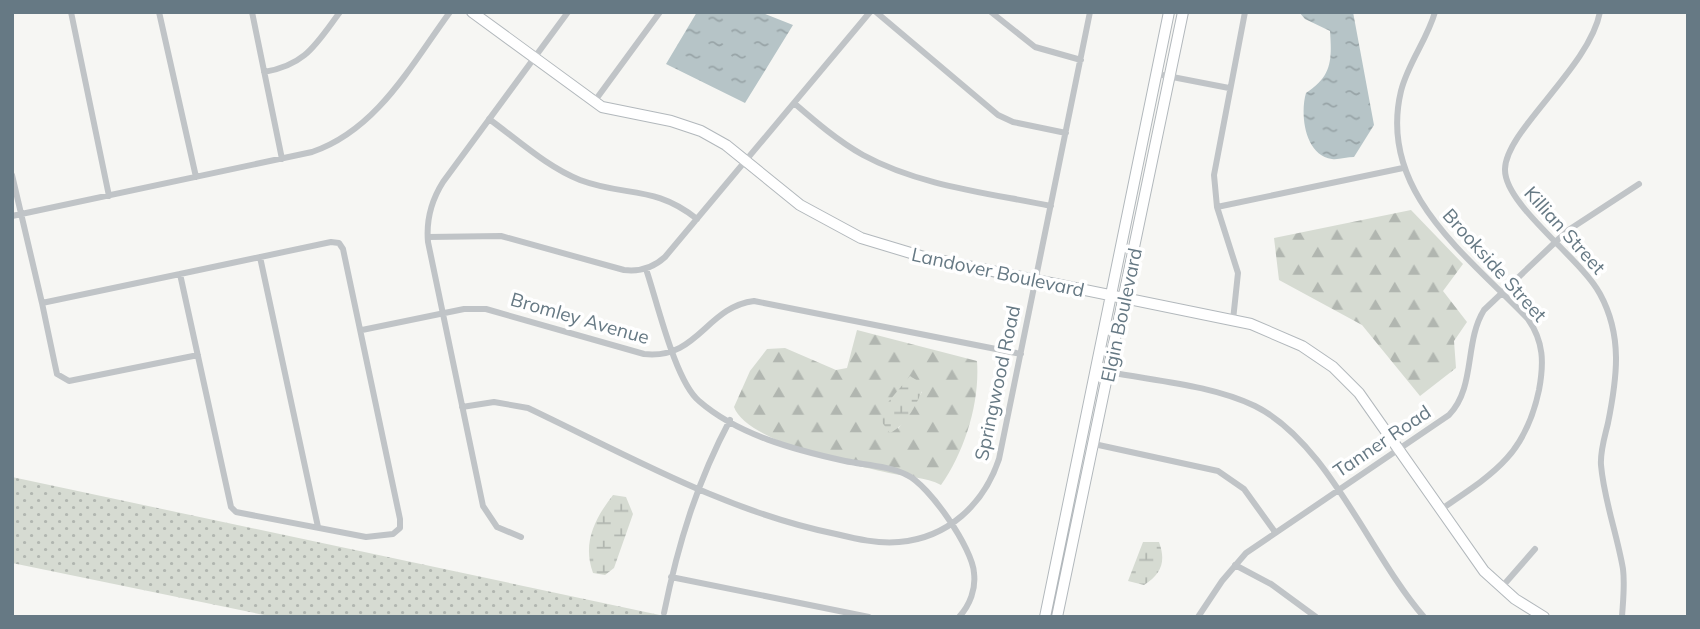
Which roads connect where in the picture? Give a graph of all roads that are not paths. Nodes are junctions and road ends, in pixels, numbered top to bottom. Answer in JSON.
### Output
{"nodes":[{"id":1,"x":71,"y":12,"type":"edge"},
{"id":2,"x":159,"y":12,"type":"edge"},
{"id":3,"x":252,"y":12,"type":"edge"},
{"id":4,"x":340,"y":12,"type":"edge"},
{"id":5,"x":450,"y":12,"type":"edge"},
{"id":6,"x":472,"y":12,"type":"edge"},
{"id":7,"x":568,"y":12,"type":"edge"},
{"id":8,"x":660,"y":12,"type":"edge"},
{"id":9,"x":873,"y":12,"type":"edge"},
{"id":10,"x":991,"y":12,"type":"edge"},
{"id":11,"x":1090,"y":12,"type":"edge"},
{"id":12,"x":1169,"y":12,"type":"edge"},
{"id":13,"x":1183,"y":12,"type":"edge"},
{"id":14,"x":1245,"y":12,"type":"edge"},
{"id":15,"x":1435,"y":12,"type":"edge"},
{"id":16,"x":1600,"y":12,"type":"edge"},
{"id":17,"x":534,"y":58,"type":"junction"},
{"id":18,"x":1081,"y":60,"type":"junction"},
{"id":19,"x":264,"y":72,"type":"junction"},
{"id":20,"x":1157,"y":74,"type":"junction"},
{"id":21,"x":1170,"y":76,"type":"junction"},
{"id":22,"x":1229,"y":88,"type":"junction"},
{"id":23,"x":594,"y":102,"type":"junction"},
{"id":24,"x":794,"y":103,"type":"junction"},
{"id":25,"x":489,"y":119,"type":"junction"},
{"id":26,"x":1066,"y":133,"type":"junction"},
{"id":27,"x":282,"y":159,"type":"junction"},
{"id":28,"x":745,"y":161,"type":"junction"},
{"id":29,"x":1403,"y":168,"type":"junction"},
{"id":30,"x":12,"y":175,"type":"edge"},
{"id":31,"x":196,"y":177,"type":"junction"},
{"id":32,"x":1639,"y":184,"type":"dead end"},
{"id":33,"x":109,"y":196,"type":"junction"},
{"id":34,"x":1051,"y":205,"type":"junction"},
{"id":35,"x":1217,"y":207,"type":"junction"},
{"id":36,"x":20,"y":215,"type":"junction"},
{"id":37,"x":12,"y":216,"type":"edge"},
{"id":38,"x":696,"y":219,"type":"junction"},
{"id":39,"x":428,"y":237,"type":"junction"},
{"id":40,"x":1556,"y":241,"type":"junction"},
{"id":41,"x":260,"y":257,"type":"junction"},
{"id":42,"x":646,"y":269,"type":"junction"},
{"id":43,"x":180,"y":274,"type":"junction"},
{"id":44,"x":1036,"y":279,"type":"junction"},
{"id":45,"x":1502,"y":292,"type":"junction"},
{"id":46,"x":1110,"y":295,"type":"junction"},
{"id":47,"x":1124,"y":298,"type":"junction"},
{"id":48,"x":42,"y":303,"type":"junction"},
{"id":49,"x":443,"y":313,"type":"junction"},
{"id":50,"x":1233,"y":320,"type":"junction"},
{"id":51,"x":362,"y":330,"type":"junction"},
{"id":52,"x":673,"y":352,"type":"junction"},
{"id":53,"x":1021,"y":354,"type":"junction"},
{"id":54,"x":198,"y":355,"type":"junction"},
{"id":55,"x":1109,"y":372,"type":"junction"},
{"id":56,"x":463,"y":407,"type":"junction"},
{"id":57,"x":730,"y":420,"type":"junction"},
{"id":58,"x":1094,"y":444,"type":"junction"},
{"id":59,"x":1399,"y":449,"type":"junction"},
{"id":60,"x":697,"y":488,"type":"junction"},
{"id":61,"x":1336,"y":491,"type":"junction"},
{"id":62,"x":1440,"y":510,"type":"junction"},
{"id":63,"x":950,"y":525,"type":"junction"},
{"id":64,"x":317,"y":527,"type":"junction"},
{"id":65,"x":1275,"y":533,"type":"junction"},
{"id":66,"x":522,"y":537,"type":"dead end"},
{"id":67,"x":1535,"y":549,"type":"dead end"},
{"id":68,"x":1235,"y":565,"type":"junction"},
{"id":69,"x":671,"y":576,"type":"junction"},
{"id":70,"x":1501,"y":588,"type":"junction"},
{"id":71,"x":664,"y":613,"type":"dead end"},
{"id":72,"x":1421,"y":614,"type":"edge"},
{"id":73,"x":869,"y":617,"type":"edge"},
{"id":74,"x":959,"y":617,"type":"edge"},
{"id":75,"x":1045,"y":617,"type":"edge"},
{"id":76,"x":1057,"y":617,"type":"edge"},
{"id":77,"x":1198,"y":617,"type":"edge"},
{"id":78,"x":1316,"y":617,"type":"edge"},
{"id":79,"x":1412,"y":617,"type":"edge"},
{"id":80,"x":1544,"y":617,"type":"edge"},
{"id":81,"x":1622,"y":617,"type":"edge"}],
"edges":[{"from":1,"to":33,"type":"street"},
{"from":2,"to":31,"type":"street"},
{"from":3,"to":19,"type":"street"},
{"from":4,"to":19,"type":"street"},
{"from":5,"to":27,"type":"street"},
{"from":6,"to":17,"type":"street","name":"Landover Boulevard"},
{"from":7,"to":17,"type":"street"},
{"from":8,"to":23,"type":"street"},
{"from":9,"to":24,"type":"street"},
{"from":9,"to":26,"type":"street"},
{"from":10,"to":18,"type":"street"},
{"from":11,"to":18,"type":"street","name":"Springwood Road"},
{"from":12,"to":20,"type":"street","name":"Elgin Boulevard"},
{"from":13,"to":21,"type":"street","name":"Elgin Boulevard"},
{"from":14,"to":22,"type":"street"},
{"from":15,"to":29,"type":"street","name":"Brookside Street"},
{"from":16,"to":40,"type":"street","name":"Killian Street"},
{"from":17,"to":23,"type":"street","name":"Landover Boulevard"},
{"from":17,"to":25,"type":"street"},
{"from":18,"to":26,"type":"street","name":"Springwood Road"},
{"from":19,"to":27,"type":"street"},
{"from":20,"to":21,"type":"street"},
{"from":20,"to":46,"type":"street","name":"Elgin Boulevard"},
{"from":21,"to":22,"type":"street"},
{"from":21,"to":47,"type":"street","name":"Elgin Boulevard"},
{"from":22,"to":35,"type":"street"},
{"from":23,"to":28,"type":"street","name":"Landover Boulevard"},
{"from":24,"to":28,"type":"street"},
{"from":24,"to":34,"type":"street"},
{"from":25,"to":38,"type":"street"},
{"from":25,"to":39,"type":"street"},
{"from":26,"to":34,"type":"street","name":"Springwood Road"},
{"from":27,"to":31,"type":"street"},
{"from":28,"to":38,"type":"street"},
{"from":28,"to":44,"type":"street","name":"Landover Boulevard"},
{"from":29,"to":35,"type":"street"},
{"from":29,"to":45,"type":"street","name":"Brookside Street"},
{"from":30,"to":36,"type":"street"},
{"from":31,"to":33,"type":"street"},
{"from":32,"to":40,"type":"street","name":"Tanner Road"},
{"from":33,"to":36,"type":"street"},
{"from":34,"to":44,"type":"street","name":"Springwood Road"},
{"from":35,"to":50,"type":"street"},
{"from":36,"to":37,"type":"street"},
{"from":36,"to":48,"type":"street"},
{"from":38,"to":42,"type":"street"},
{"from":39,"to":42,"type":"street"},
{"from":39,"to":49,"type":"street"},
{"from":40,"to":45,"type":"street","name":"Tanner Road"},
{"from":40,"to":81,"type":"street","name":"Killian Street"},
{"from":41,"to":43,"type":"street"},
{"from":41,"to":51,"type":"street"},
{"from":41,"to":64,"type":"street"},
{"from":42,"to":52,"type":"street"},
{"from":43,"to":48,"type":"street"},
{"from":43,"to":54,"type":"street"},
{"from":44,"to":46,"type":"street","name":"Landover Boulevard"},
{"from":44,"to":53,"type":"street","name":"Springwood Road"},
{"from":45,"to":59,"type":"street","name":"Tanner Road"},
{"from":45,"to":62,"type":"street","name":"Brookside Street"},
{"from":46,"to":47,"type":"street","name":"Landover Boulevard"},
{"from":46,"to":75,"type":"street","name":"Elgin Boulevard"},
{"from":47,"to":50,"type":"street","name":"Landover Boulevard"},
{"from":47,"to":55,"type":"street","name":"Elgin Boulevard"},
{"from":48,"to":54,"type":"street"},
{"from":49,"to":51,"type":"street","name":"Bromley Avenue"},
{"from":49,"to":52,"type":"street","name":"Bromley Avenue"},
{"from":49,"to":56,"type":"street"},
{"from":50,"to":59,"type":"street","name":"Landover Boulevard"},
{"from":51,"to":64,"type":"street"},
{"from":52,"to":53,"type":"street","name":"Bromley Avenue"},
{"from":52,"to":57,"type":"street"},
{"from":53,"to":63,"type":"street","name":"Springwood Road"},
{"from":54,"to":64,"type":"street"},
{"from":55,"to":58,"type":"street","name":"Elgin Boulevard"},
{"from":55,"to":61,"type":"street"},
{"from":56,"to":60,"type":"street","name":"Springwood Road"},
{"from":56,"to":66,"type":"street"},
{"from":57,"to":60,"type":"street"},
{"from":57,"to":63,"type":"street"},
{"from":58,"to":65,"type":"street"},
{"from":58,"to":76,"type":"street","name":"Elgin Boulevard"},
{"from":59,"to":61,"type":"street","name":"Tanner Road"},
{"from":59,"to":62,"type":"street","name":"Landover Boulevard"},
{"from":60,"to":63,"type":"street","name":"Springwood Road"},
{"from":60,"to":69,"type":"street"},
{"from":61,"to":65,"type":"street","name":"Tanner Road"},
{"from":61,"to":72,"type":"street"},
{"from":62,"to":70,"type":"street","name":"Landover Boulevard"},
{"from":63,"to":74,"type":"street"},
{"from":65,"to":68,"type":"street","name":"Tanner Road"},
{"from":67,"to":70,"type":"street"},
{"from":68,"to":77,"type":"street","name":"Tanner Road"},
{"from":68,"to":78,"type":"street"},
{"from":69,"to":71,"type":"street"},
{"from":69,"to":73,"type":"street"},
{"from":70,"to":80,"type":"street","name":"Landover Boulevard"},
{"from":72,"to":79,"type":"street"}]}
